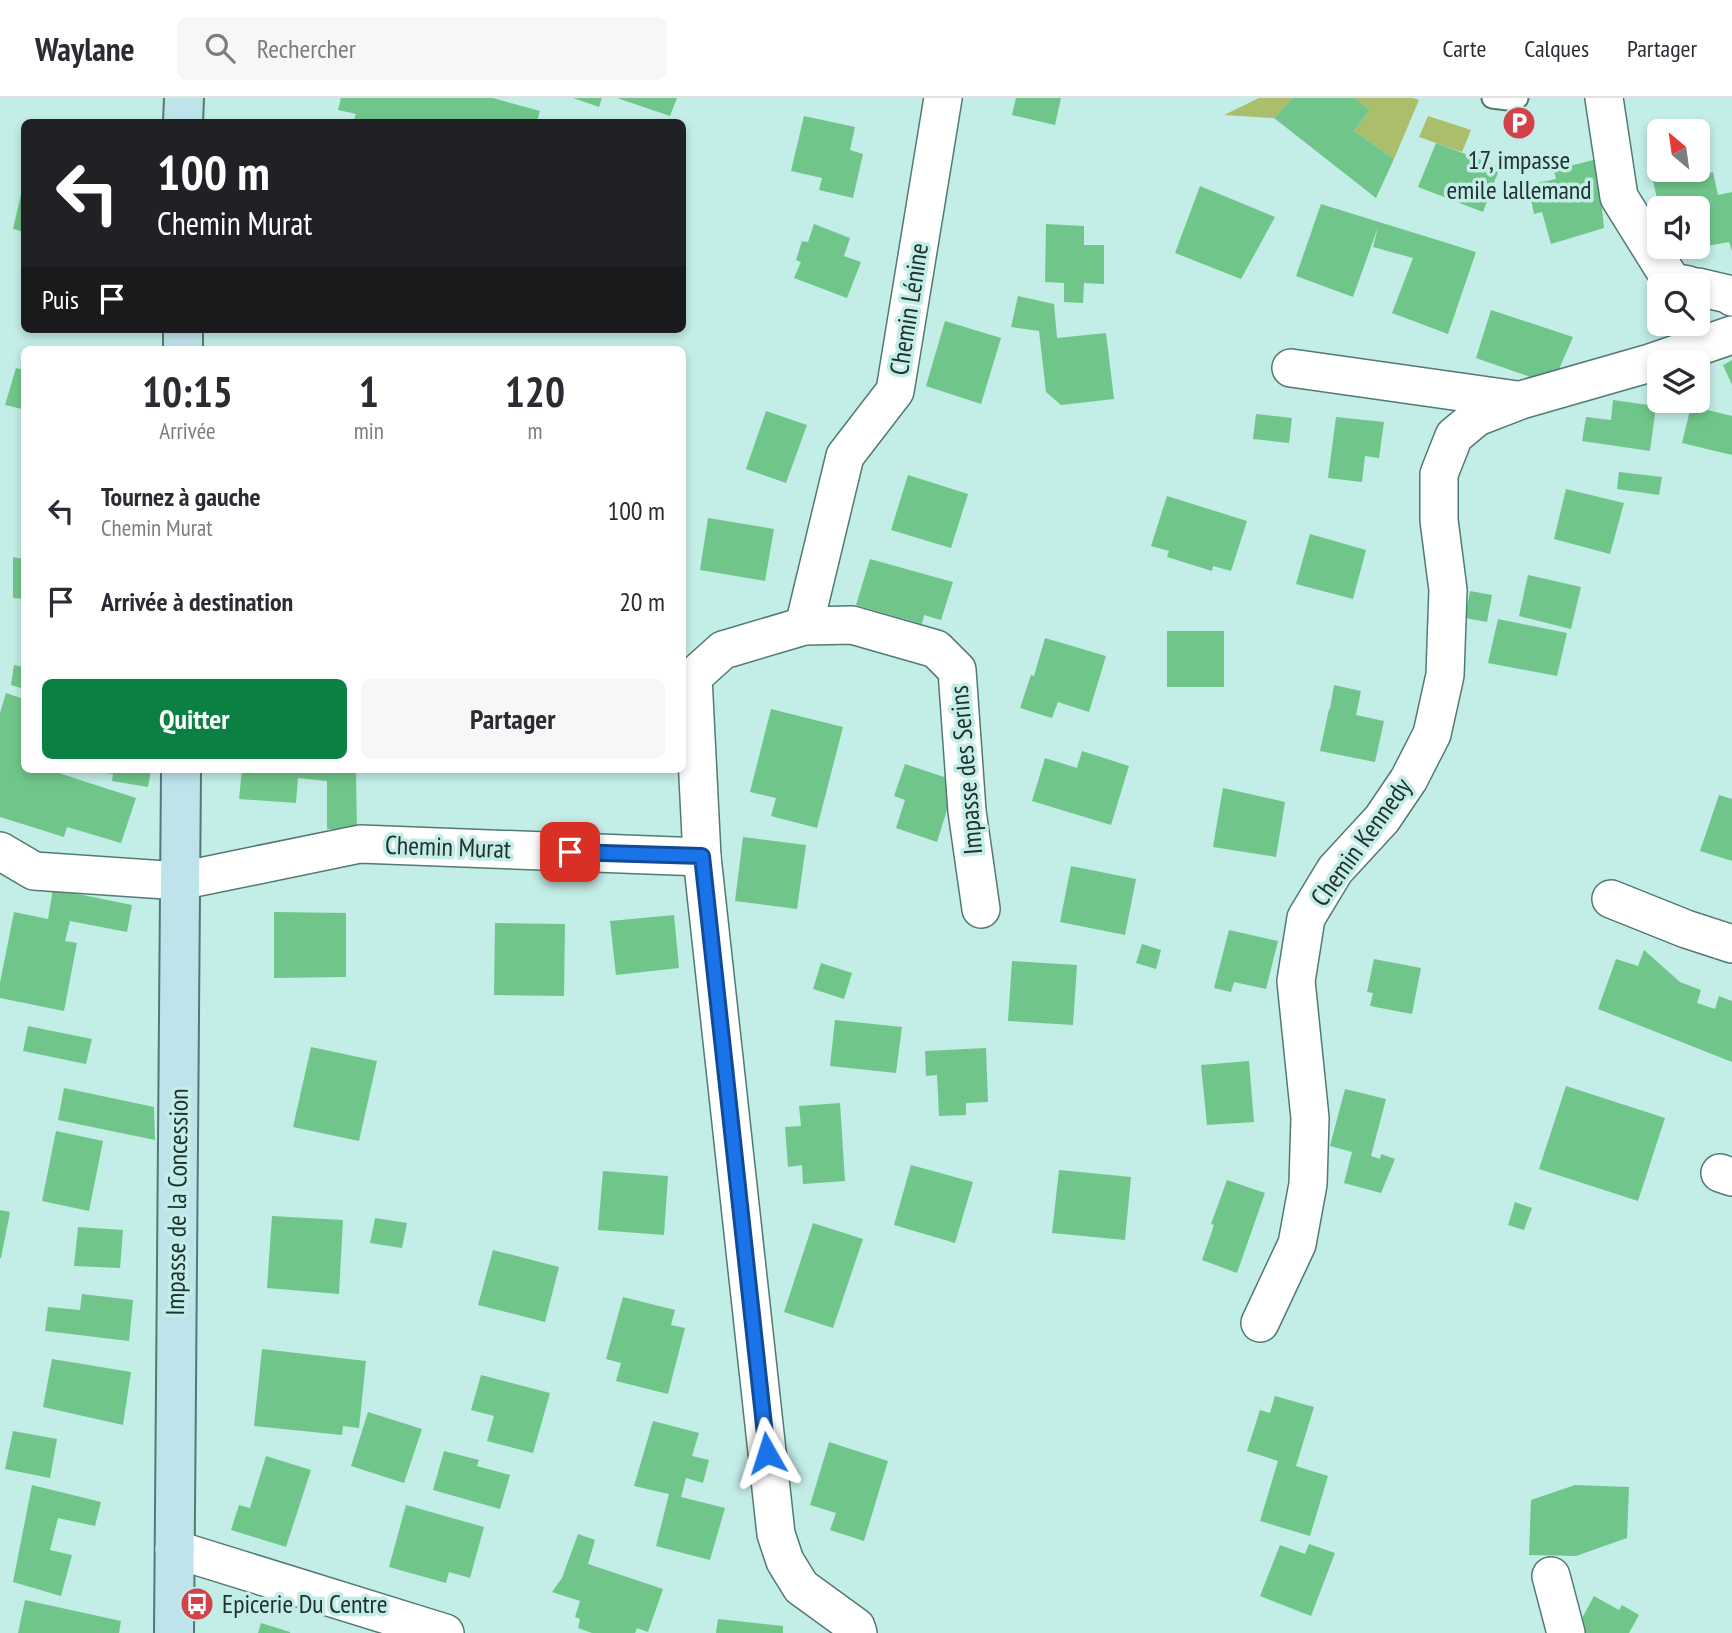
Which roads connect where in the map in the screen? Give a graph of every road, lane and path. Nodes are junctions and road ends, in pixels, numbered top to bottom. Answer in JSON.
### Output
{"nodes":[{"id":1,"x":184,"y":98,"type":"edge"},
{"id":2,"x":943,"y":98,"type":"edge"},
{"id":3,"x":1492,"y":98,"type":"edge"},
{"id":4,"x":1518,"y":98,"type":"edge"},
{"id":5,"x":1604,"y":98,"type":"edge"},
{"id":6,"x":183,"y":119,"type":"edge"},
{"id":7,"x":1666,"y":273,"type":"edge"},
{"id":8,"x":1710,"y":290,"type":"edge"},
{"id":9,"x":1732,"y":297,"type":"edge"},
{"id":10,"x":1732,"y":335,"type":"edge"},
{"id":11,"x":1291,"y":368,"type":"dead end"},
{"id":12,"x":1521,"y":400,"type":"junction"},
{"id":13,"x":804,"y":626,"type":"junction"},
{"id":14,"x":181,"y":773,"type":"edge"},
{"id":15,"x":0,"y":851,"type":"edge"},
{"id":16,"x":702,"y":856,"type":"junction"},
{"id":17,"x":180,"y":881,"type":"junction"},
{"id":18,"x":1611,"y":898,"type":"dead end"},
{"id":19,"x":981,"y":909,"type":"dead end"},
{"id":20,"x":1732,"y":944,"type":"edge"},
{"id":21,"x":1260,"y":1323,"type":"dead end"},
{"id":22,"x":174,"y":1549,"type":"junction"},
{"id":23,"x":1551,"y":1576,"type":"dead end"},
{"id":24,"x":866,"y":1631,"type":"edge"},
{"id":25,"x":174,"y":1633,"type":"edge"},
{"id":26,"x":445,"y":1633,"type":"edge"},
{"id":27,"x":1566,"y":1633,"type":"edge"}],
"edges":[{"from":1,"to":6,"type":"street"},
{"from":2,"to":13,"type":"street","name":"Chemin Lénine"},
{"from":3,"to":4,"type":"lane"},
{"from":5,"to":7,"type":"street"},
{"from":8,"to":9,"type":"street"},
{"from":10,"to":12,"type":"street","name":"Chemin Kennedy"},
{"from":11,"to":12,"type":"street","name":"Chemin Kennedy"},
{"from":12,"to":21,"type":"street","name":"Chemin Kennedy"},
{"from":13,"to":16,"type":"street","name":"Impasse des Serins"},
{"from":13,"to":19,"type":"street","name":"Impasse des Serins"},
{"from":14,"to":17,"type":"street","name":"Impasse de la Concession"},
{"from":15,"to":17,"type":"street","name":"Chemin Murat"},
{"from":16,"to":17,"type":"street","name":"Chemin Murat"},
{"from":16,"to":24,"type":"street"},
{"from":17,"to":22,"type":"street","name":"Impasse de la Concession"},
{"from":18,"to":20,"type":"street"},
{"from":22,"to":25,"type":"street","name":"Impasse de la Concession"},
{"from":22,"to":26,"type":"street"},
{"from":23,"to":27,"type":"street"}]}
